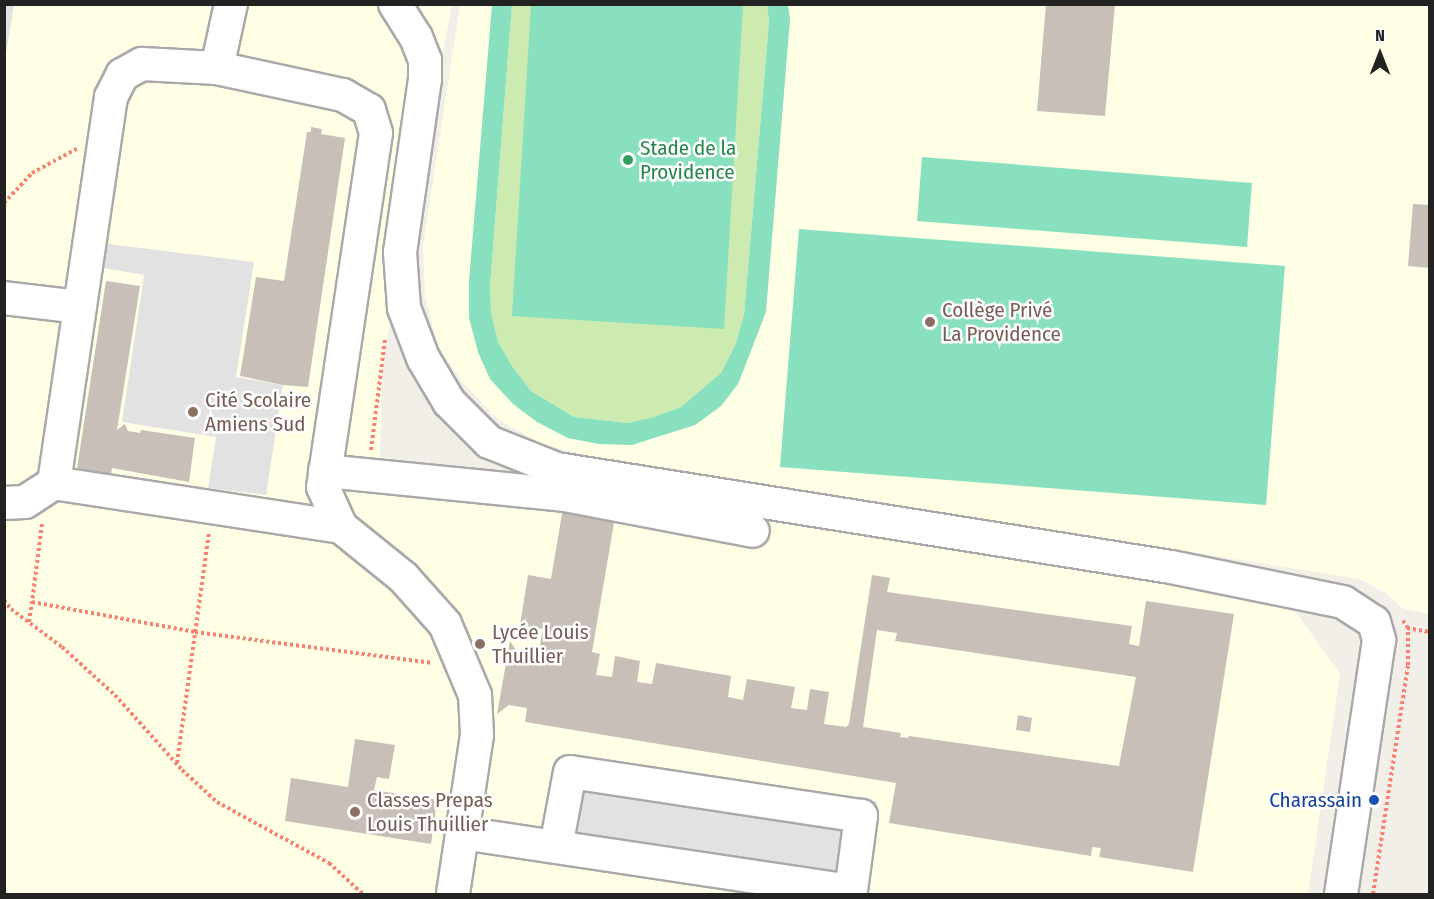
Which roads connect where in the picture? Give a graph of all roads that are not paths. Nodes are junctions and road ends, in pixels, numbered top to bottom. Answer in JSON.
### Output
{"nodes":[{"id":1,"x":231,"y":4,"type":"edge"},
{"id":2,"x":394,"y":4,"type":"edge"},
{"id":3,"x":217,"y":68,"type":"junction"},
{"id":4,"x":4,"y":298,"type":"edge"},
{"id":5,"x":79,"y":308,"type":"junction"},
{"id":6,"x":325,"y":471,"type":"junction"},
{"id":7,"x":50,"y":486,"type":"junction"},
{"id":8,"x":4,"y":503,"type":"edge"},
{"id":9,"x":341,"y":527,"type":"junction"},
{"id":10,"x":753,"y":531,"type":"dead end"},
{"id":11,"x":462,"y":833,"type":"junction"},
{"id":12,"x":556,"y":847,"type":"junction"},
{"id":13,"x":453,"y":894,"type":"edge"},
{"id":14,"x":1341,"y":894,"type":"edge"}],
"edges":[{"from":1,"to":3,"type":"lane"},
{"from":2,"to":14,"type":"lane"},
{"from":3,"to":5,"type":"lane"},
{"from":3,"to":6,"type":"lane"},
{"from":4,"to":5,"type":"lane"},
{"from":5,"to":7,"type":"lane"},
{"from":6,"to":9,"type":"lane"},
{"from":6,"to":10,"type":"lane"},
{"from":7,"to":8,"type":"lane"},
{"from":7,"to":9,"type":"lane"},
{"from":9,"to":11,"type":"lane"},
{"from":11,"to":12,"type":"lane"},
{"from":11,"to":13,"type":"lane"},
{"from":12,"to":12,"type":"lane"}]}
